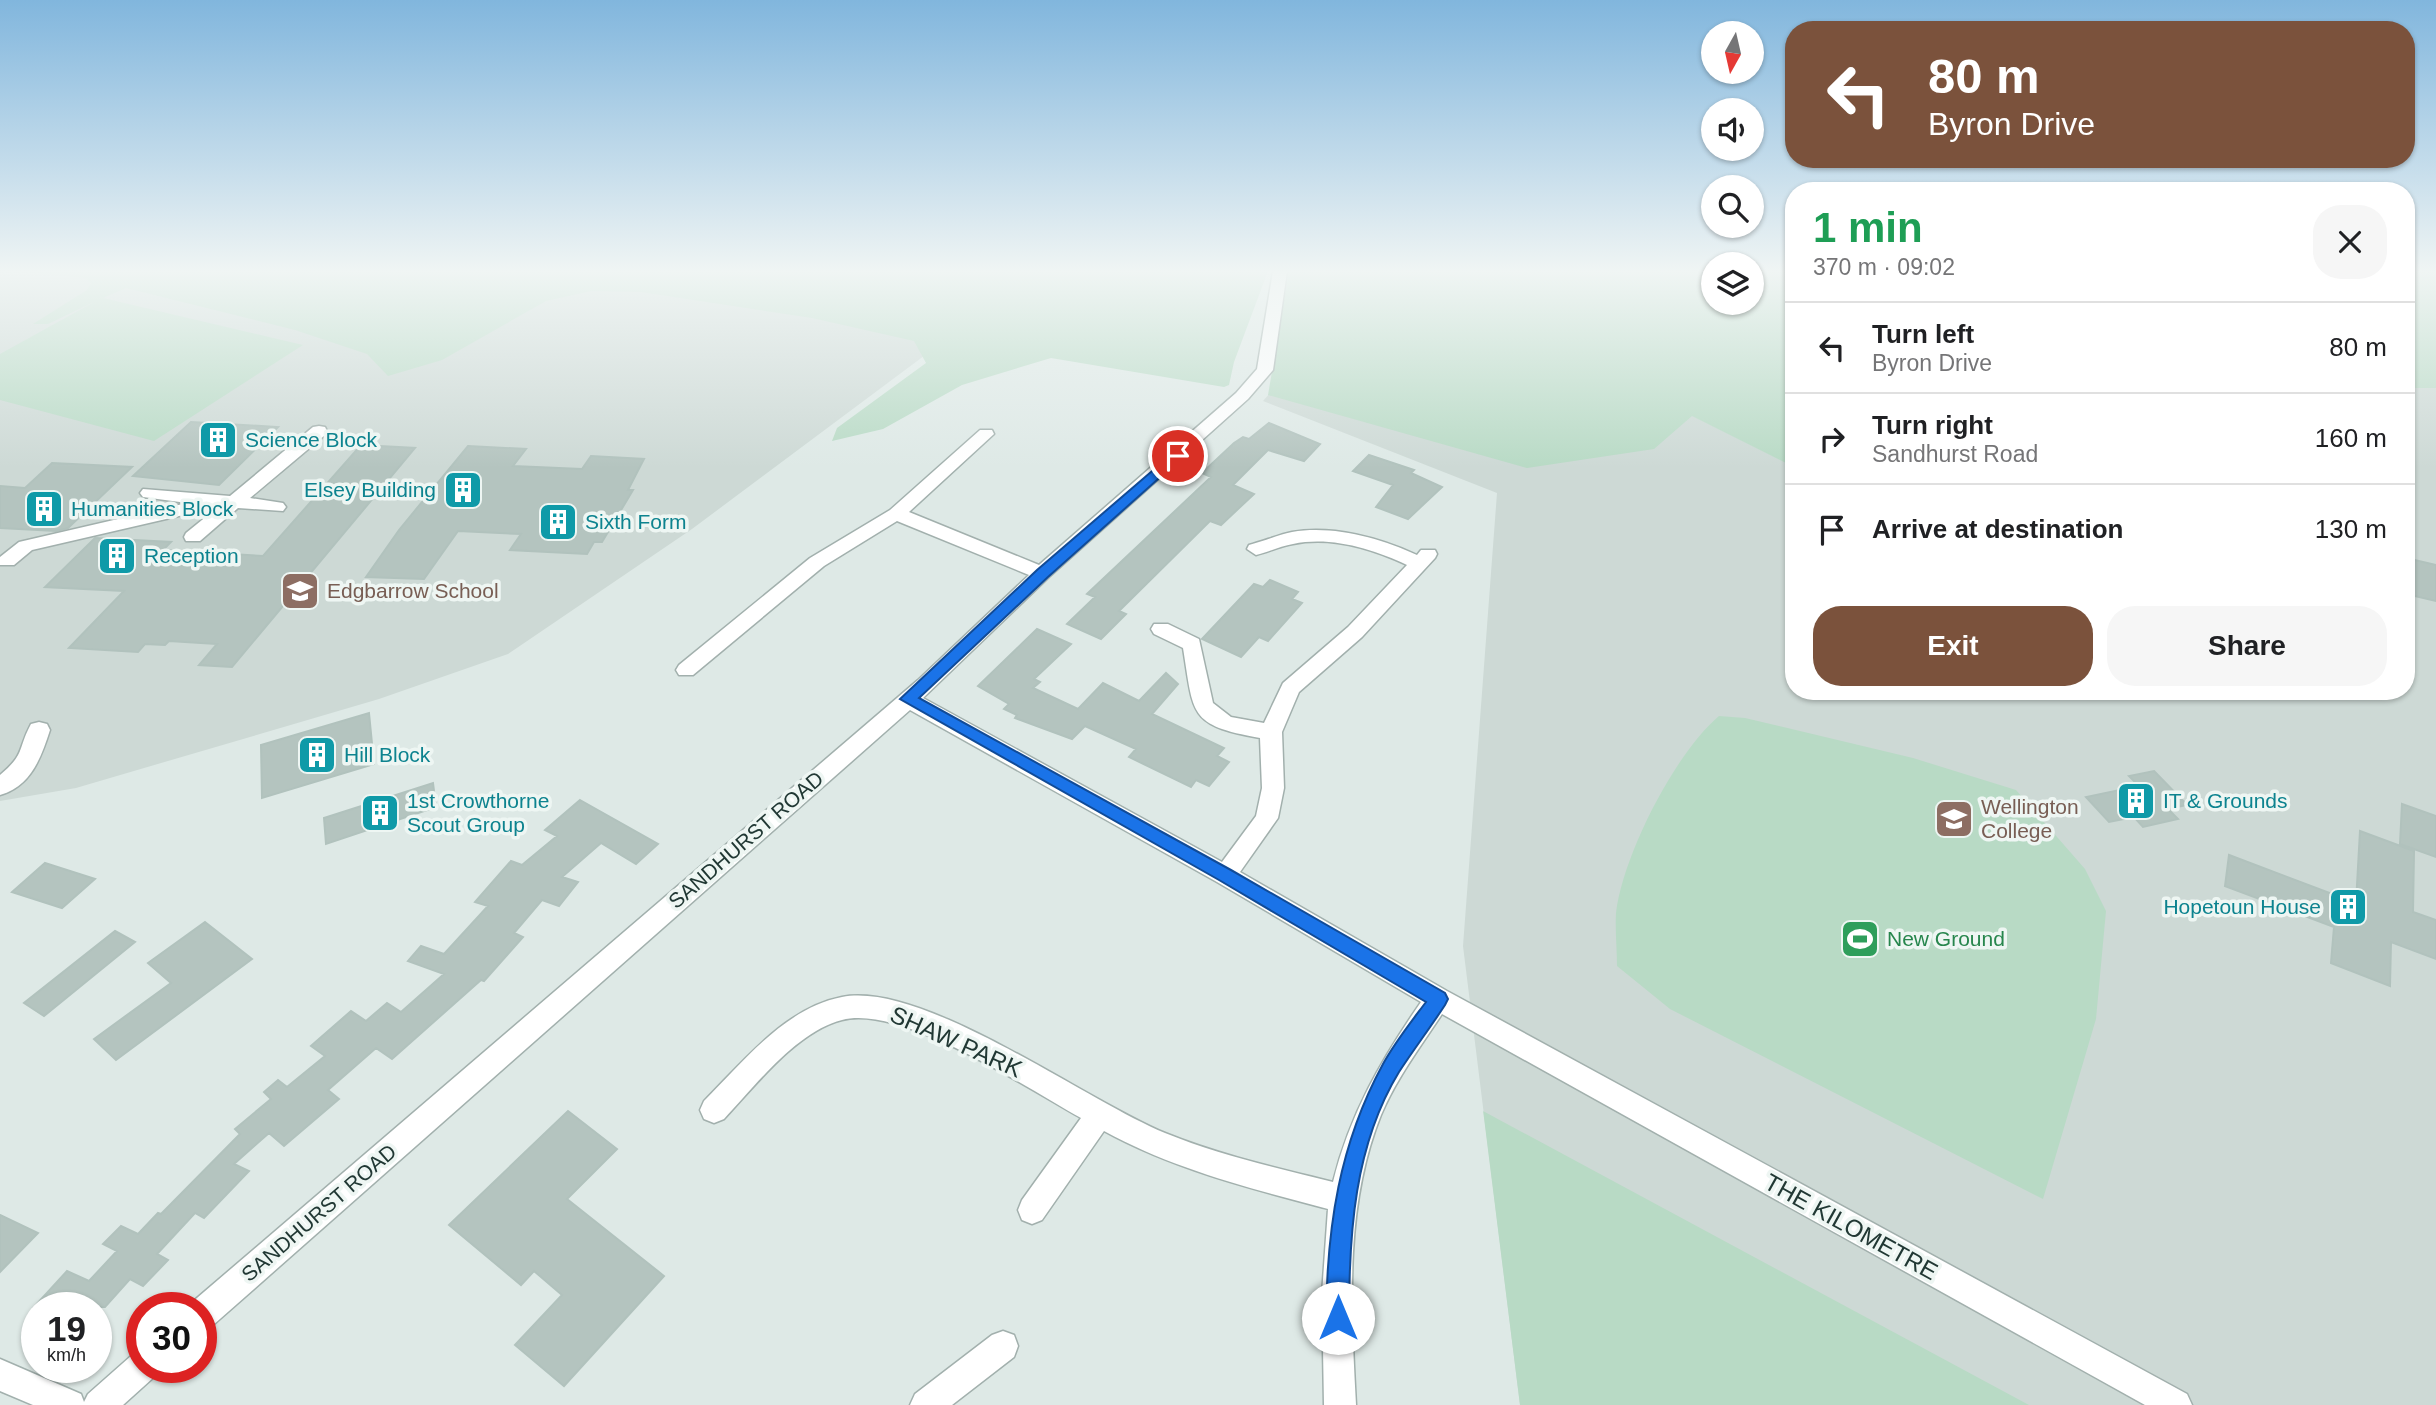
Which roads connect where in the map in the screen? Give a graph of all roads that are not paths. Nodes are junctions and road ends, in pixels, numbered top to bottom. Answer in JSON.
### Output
{"nodes":[{"id":1,"x":1271,"y":337,"type":"edge"},
{"id":2,"x":319,"y":431,"type":"dead end"},
{"id":3,"x":986,"y":434,"type":"dead end"},
{"id":4,"x":149,"y":494,"type":"dead end"},
{"id":5,"x":226,"y":502,"type":"junction"},
{"id":6,"x":277,"y":507,"type":"dead end"},
{"id":7,"x":896,"y":514,"type":"junction"},
{"id":8,"x":193,"y":537,"type":"dead end"},
{"id":9,"x":1256,"y":550,"type":"dead end"},
{"id":10,"x":4,"y":556,"type":"edge"},
{"id":11,"x":1042,"y":573,"type":"junction"},
{"id":12,"x":1161,"y":629,"type":"dead end"},
{"id":13,"x":686,"y":670,"type":"dead end"},
{"id":14,"x":908,"y":699,"type":"junction"},
{"id":15,"x":39,"y":730,"type":"dead end"},
{"id":16,"x":1270,"y":732,"type":"junction"},
{"id":17,"x":0,"y":787,"type":"edge"},
{"id":18,"x":1225,"y":875,"type":"junction"},
{"id":19,"x":1438,"y":999,"type":"junction"},
{"id":20,"x":714,"y":1110,"type":"dead end"},
{"id":21,"x":1098,"y":1116,"type":"junction"},
{"id":22,"x":1344,"y":1199,"type":"junction"},
{"id":23,"x":1032,"y":1210,"type":"dead end"},
{"id":24,"x":217,"y":1301,"type":"edge"},
{"id":25,"x":1003,"y":1346,"type":"dead end"},
{"id":26,"x":0,"y":1375,"type":"edge"},
{"id":27,"x":126,"y":1381,"type":"edge"},
{"id":28,"x":70,"y":1405,"type":"edge"},
{"id":29,"x":99,"y":1405,"type":"edge"},
{"id":30,"x":926,"y":1405,"type":"edge"},
{"id":31,"x":1340,"y":1405,"type":"edge"},
{"id":32,"x":2176,"y":1405,"type":"edge"}],
"edges":[{"from":1,"to":11,"type":"street","name":"SANDHURST ROAD"},
{"from":2,"to":5,"type":"street"},
{"from":3,"to":7,"type":"street"},
{"from":4,"to":5,"type":"street"},
{"from":5,"to":6,"type":"street"},
{"from":5,"to":8,"type":"street"},
{"from":5,"to":10,"type":"street"},
{"from":7,"to":11,"type":"street"},
{"from":7,"to":13,"type":"street"},
{"from":9,"to":16,"type":"street"},
{"from":11,"to":14,"type":"street","name":"SANDHURST ROAD"},
{"from":12,"to":16,"type":"street"},
{"from":14,"to":18,"type":"street","name":"THE KILOMETRE"},
{"from":14,"to":24,"type":"street","name":"SANDHURST ROAD"},
{"from":15,"to":17,"type":"street"},
{"from":16,"to":18,"type":"street"},
{"from":18,"to":19,"type":"street","name":"THE KILOMETRE"},
{"from":19,"to":22,"type":"street"},
{"from":19,"to":32,"type":"street","name":"THE KILOMETRE"},
{"from":20,"to":21,"type":"street","name":"SHAW PARK"},
{"from":21,"to":22,"type":"street","name":"SHAW PARK"},
{"from":21,"to":23,"type":"street"},
{"from":22,"to":31,"type":"street"},
{"from":25,"to":30,"type":"street"},
{"from":26,"to":28,"type":"street"},
{"from":27,"to":29,"type":"street"}]}
